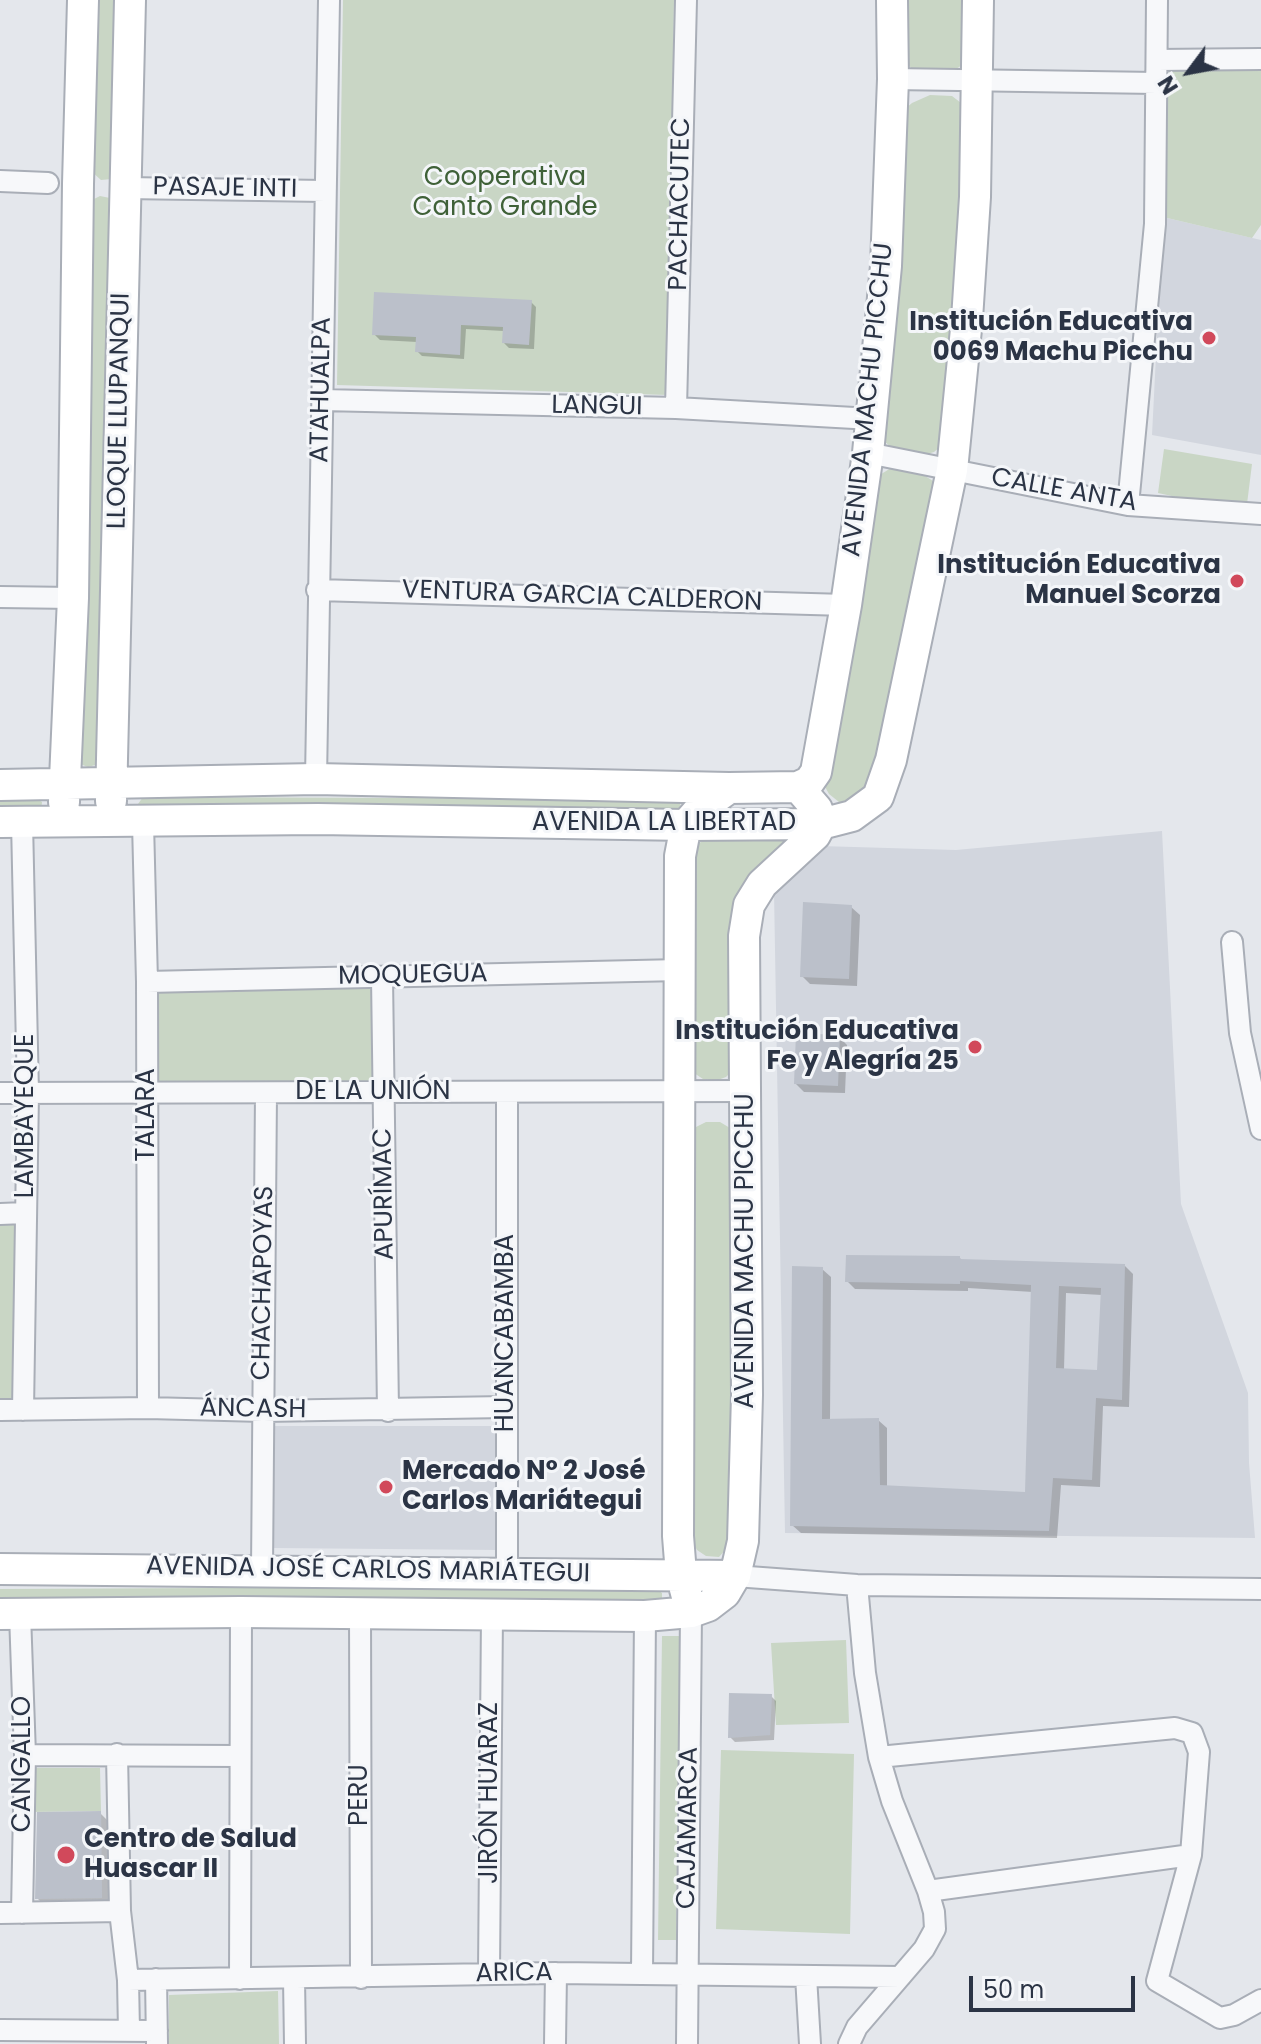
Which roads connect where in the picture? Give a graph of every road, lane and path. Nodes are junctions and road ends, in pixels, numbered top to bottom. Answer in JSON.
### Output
{"nodes":[{"id":1,"x":83,"y":0,"type":"edge"},
{"id":2,"x":130,"y":0,"type":"edge"},
{"id":3,"x":329,"y":0,"type":"edge"},
{"id":4,"x":686,"y":0,"type":"edge"},
{"id":5,"x":892,"y":0,"type":"edge"},
{"id":6,"x":978,"y":0,"type":"edge"},
{"id":7,"x":1157,"y":0,"type":"edge"},
{"id":8,"x":1261,"y":59,"type":"edge"},
{"id":9,"x":1157,"y":60,"type":"junction"},
{"id":10,"x":893,"y":79,"type":"junction"},
{"id":11,"x":978,"y":81,"type":"junction"},
{"id":12,"x":1156,"y":83,"type":"junction"},
{"id":13,"x":0,"y":181,"type":"edge"},
{"id":14,"x":48,"y":183,"type":"dead end"},
{"id":15,"x":78,"y":184,"type":"junction"},
{"id":16,"x":125,"y":188,"type":"junction"},
{"id":17,"x":325,"y":191,"type":"junction"},
{"id":18,"x":322,"y":400,"type":"junction"},
{"id":19,"x":676,"y":408,"type":"junction"},
{"id":20,"x":872,"y":419,"type":"junction"},
{"id":21,"x":868,"y":453,"type":"junction"},
{"id":22,"x":952,"y":470,"type":"junction"},
{"id":23,"x":1128,"y":505,"type":"junction"},
{"id":24,"x":1261,"y":514,"type":"edge"},
{"id":25,"x":317,"y":590,"type":"junction"},
{"id":26,"x":0,"y":597,"type":"edge"},
{"id":27,"x":73,"y":598,"type":"junction"},
{"id":28,"x":846,"y":605,"type":"junction"},
{"id":29,"x":316,"y":779,"type":"junction"},
{"id":30,"x":64,"y":783,"type":"junction"},
{"id":31,"x":111,"y":783,"type":"junction"},
{"id":32,"x":0,"y":785,"type":"edge"},
{"id":33,"x":798,"y":787,"type":"junction"},
{"id":34,"x":729,"y":788,"type":"junction"},
{"id":35,"x":11,"y":822,"type":"edge"},
{"id":36,"x":63,"y":822,"type":"junction"},
{"id":37,"x":110,"y":823,"type":"junction"},
{"id":38,"x":143,"y":823,"type":"junction"},
{"id":39,"x":821,"y":824,"type":"junction"},
{"id":40,"x":686,"y":825,"type":"junction"},
{"id":41,"x":1232,"y":942,"type":"dead end"},
{"id":42,"x":680,"y":970,"type":"junction"},
{"id":43,"x":382,"y":977,"type":"junction"},
{"id":44,"x":147,"y":982,"type":"junction"},
{"id":45,"x":384,"y":1091,"type":"junction"},
{"id":46,"x":680,"y":1091,"type":"junction"},
{"id":47,"x":746,"y":1091,"type":"junction"},
{"id":48,"x":507,"y":1092,"type":"junction"},
{"id":49,"x":0,"y":1093,"type":"edge"},
{"id":50,"x":28,"y":1093,"type":"junction"},
{"id":51,"x":266,"y":1093,"type":"junction"},
{"id":52,"x":147,"y":1094,"type":"junction"},
{"id":53,"x":1261,"y":1129,"type":"edge"},
{"id":54,"x":25,"y":1213,"type":"junction"},
{"id":55,"x":0,"y":1214,"type":"edge"},
{"id":56,"x":505,"y":1407,"type":"junction"},
{"id":57,"x":148,"y":1408,"type":"junction"},
{"id":58,"x":0,"y":1410,"type":"edge"},
{"id":59,"x":23,"y":1410,"type":"junction"},
{"id":60,"x":263,"y":1411,"type":"junction"},
{"id":61,"x":388,"y":1411,"type":"junction"},
{"id":62,"x":0,"y":1569,"type":"edge"},
{"id":63,"x":262,"y":1569,"type":"junction"},
{"id":64,"x":419,"y":1572,"type":"junction"},
{"id":65,"x":507,"y":1573,"type":"junction"},
{"id":66,"x":681,"y":1574,"type":"junction"},
{"id":67,"x":735,"y":1576,"type":"junction"},
{"id":68,"x":857,"y":1585,"type":"junction"},
{"id":69,"x":1261,"y":1589,"type":"edge"},
{"id":70,"x":241,"y":1612,"type":"junction"},
{"id":71,"x":691,"y":1612,"type":"junction"},
{"id":72,"x":360,"y":1613,"type":"junction"},
{"id":73,"x":419,"y":1613,"type":"junction"},
{"id":74,"x":492,"y":1613,"type":"junction"},
{"id":75,"x":10,"y":1614,"type":"edge"},
{"id":76,"x":645,"y":1616,"type":"junction"},
{"id":77,"x":117,"y":1754,"type":"junction"},
{"id":78,"x":25,"y":1755,"type":"junction"},
{"id":79,"x":239,"y":1756,"type":"junction"},
{"id":80,"x":879,"y":1757,"type":"junction"},
{"id":81,"x":1191,"y":1855,"type":"junction"},
{"id":82,"x":928,"y":1891,"type":"junction"},
{"id":83,"x":120,"y":1911,"type":"junction"},
{"id":84,"x":0,"y":1913,"type":"edge"},
{"id":85,"x":22,"y":1913,"type":"junction"},
{"id":86,"x":489,"y":1973,"type":"junction"},
{"id":87,"x":556,"y":1973,"type":"junction"},
{"id":88,"x":642,"y":1973,"type":"junction"},
{"id":89,"x":687,"y":1974,"type":"junction"},
{"id":90,"x":806,"y":1976,"type":"junction"},
{"id":91,"x":900,"y":1977,"type":"junction"},
{"id":92,"x":294,"y":1978,"type":"junction"},
{"id":93,"x":361,"y":1978,"type":"junction"},
{"id":94,"x":156,"y":1979,"type":"junction"},
{"id":95,"x":240,"y":1979,"type":"junction"},
{"id":96,"x":128,"y":1980,"type":"junction"},
{"id":97,"x":1261,"y":2000,"type":"edge"},
{"id":98,"x":0,"y":2030,"type":"edge"},
{"id":99,"x":129,"y":2031,"type":"junction"},
{"id":100,"x":25,"y":2037,"type":"edge"},
{"id":101,"x":157,"y":2038,"type":"edge"},
{"id":102,"x":295,"y":2044,"type":"edge"},
{"id":103,"x":555,"y":2044,"type":"edge"},
{"id":104,"x":687,"y":2044,"type":"edge"},
{"id":105,"x":810,"y":2044,"type":"edge"},
{"id":106,"x":849,"y":2044,"type":"edge"}],
"edges":[{"from":1,"to":15,"type":"street","name":"LLOQUE LLUPANQUI"},
{"from":2,"to":16,"type":"street","name":"LLOQUE LLUPANQUI"},
{"from":3,"to":17,"type":"street","name":"ATAHUALPA"},
{"from":4,"to":19,"type":"street","name":"PACHACUTEC"},
{"from":5,"to":10,"type":"street","name":"AVENIDA MACHU PICCHU"},
{"from":6,"to":11,"type":"street","name":"AVENIDA MACHU PICCHU"},
{"from":7,"to":9,"type":"street"},
{"from":8,"to":9,"type":"street"},
{"from":9,"to":12,"type":"street"},
{"from":10,"to":11,"type":"street"},
{"from":10,"to":20,"type":"street","name":"AVENIDA MACHU PICCHU"},
{"from":11,"to":12,"type":"street"},
{"from":11,"to":22,"type":"street","name":"AVENIDA MACHU PICCHU"},
{"from":12,"to":23,"type":"street"},
{"from":13,"to":14,"type":"street"},
{"from":15,"to":16,"type":"street"},
{"from":15,"to":27,"type":"street","name":"LLOQUE LLUPANQUI"},
{"from":16,"to":17,"type":"street","name":"PASAJE INTI"},
{"from":16,"to":31,"type":"street","name":"LLOQUE LLUPANQUI"},
{"from":17,"to":18,"type":"street","name":"ATAHUALPA"},
{"from":18,"to":19,"type":"street","name":"LANGUI"},
{"from":18,"to":25,"type":"street","name":"ATAHUALPA"},
{"from":19,"to":20,"type":"street","name":"LANGUI"},
{"from":20,"to":21,"type":"street","name":"AVENIDA MACHU PICCHU"},
{"from":21,"to":22,"type":"street","name":"CALLE ANTA"},
{"from":21,"to":28,"type":"street","name":"AVENIDA MACHU PICCHU"},
{"from":22,"to":23,"type":"street","name":"CALLE ANTA"},
{"from":22,"to":39,"type":"street","name":"AVENIDA MACHU PICCHU"},
{"from":23,"to":24,"type":"street","name":"CALLE ANTA"},
{"from":25,"to":28,"type":"street","name":"VENTURA GARCIA CALDERON"},
{"from":25,"to":29,"type":"street","name":"ATAHUALPA"},
{"from":26,"to":27,"type":"street"},
{"from":27,"to":30,"type":"street","name":"LLOQUE LLUPANQUI"},
{"from":28,"to":33,"type":"street","name":"AVENIDA MACHU PICCHU"},
{"from":29,"to":31,"type":"street","name":"AVENIDA LA LIBERTAD"},
{"from":29,"to":34,"type":"street","name":"AVENIDA LA LIBERTAD"},
{"from":30,"to":31,"type":"street","name":"AVENIDA LA LIBERTAD"},
{"from":30,"to":32,"type":"street","name":"AVENIDA LA LIBERTAD"},
{"from":30,"to":36,"type":"street","name":"LLOQUE LLUPANQUI"},
{"from":31,"to":37,"type":"street","name":"LLOQUE LLUPANQUI"},
{"from":33,"to":34,"type":"street","name":"AVENIDA LA LIBERTAD"},
{"from":33,"to":39,"type":"street","name":"AVENIDA LA LIBERTAD"},
{"from":34,"to":40,"type":"street"},
{"from":35,"to":36,"type":"street","name":"AVENIDA LA LIBERTAD"},
{"from":35,"to":50,"type":"street","name":"LAMBAYEQUE"},
{"from":36,"to":37,"type":"street","name":"AVENIDA LA LIBERTAD"},
{"from":37,"to":38,"type":"street","name":"AVENIDA LA LIBERTAD"},
{"from":38,"to":40,"type":"street","name":"AVENIDA LA LIBERTAD"},
{"from":38,"to":44,"type":"street","name":"TALARA"},
{"from":39,"to":40,"type":"street","name":"AVENIDA LA LIBERTAD"},
{"from":39,"to":47,"type":"street","name":"AVENIDA MACHU PICCHU"},
{"from":40,"to":42,"type":"street"},
{"from":41,"to":53,"type":"street"},
{"from":42,"to":43,"type":"street","name":"MOQUEGUA"},
{"from":42,"to":46,"type":"street"},
{"from":43,"to":44,"type":"street","name":"MOQUEGUA"},
{"from":43,"to":45,"type":"street","name":"APURÍMAC"},
{"from":44,"to":52,"type":"street","name":"TALARA"},
{"from":45,"to":48,"type":"street","name":"DE LA UNIÓN"},
{"from":45,"to":51,"type":"street","name":"DE LA UNIÓN"},
{"from":45,"to":61,"type":"street","name":"APURÍMAC"},
{"from":46,"to":47,"type":"street","name":"DE LA UNIÓN"},
{"from":46,"to":48,"type":"street","name":"DE LA UNIÓN"},
{"from":46,"to":66,"type":"street"},
{"from":47,"to":67,"type":"street","name":"AVENIDA MACHU PICCHU"},
{"from":48,"to":56,"type":"street","name":"HUANCABAMBA"},
{"from":49,"to":50,"type":"street","name":"DE LA UNIÓN"},
{"from":50,"to":52,"type":"street","name":"DE LA UNIÓN"},
{"from":50,"to":54,"type":"street","name":"LAMBAYEQUE"},
{"from":51,"to":52,"type":"street","name":"DE LA UNIÓN"},
{"from":51,"to":60,"type":"street","name":"CHACHAPOYAS"},
{"from":52,"to":57,"type":"street","name":"TALARA"},
{"from":54,"to":55,"type":"street"},
{"from":54,"to":59,"type":"street","name":"LAMBAYEQUE"},
{"from":56,"to":61,"type":"street","name":"ÁNCASH"},
{"from":56,"to":65,"type":"street","name":"HUANCABAMBA"},
{"from":57,"to":59,"type":"street","name":"ÁNCASH"},
{"from":57,"to":60,"type":"street","name":"ÁNCASH"},
{"from":58,"to":59,"type":"street","name":"ÁNCASH"},
{"from":60,"to":61,"type":"street","name":"ÁNCASH"},
{"from":60,"to":63,"type":"street","name":"CHACHAPOYAS"},
{"from":62,"to":63,"type":"street","name":"AVENIDA JOSÉ CARLOS MARIÁTEGUI"},
{"from":63,"to":64,"type":"street","name":"AVENIDA JOSÉ CARLOS MARIÁTEGUI"},
{"from":64,"to":65,"type":"street","name":"AVENIDA JOSÉ CARLOS MARIÁTEGUI"},
{"from":64,"to":73,"type":"street"},
{"from":65,"to":66,"type":"street","name":"AVENIDA JOSÉ CARLOS MARIÁTEGUI"},
{"from":66,"to":67,"type":"street","name":"AVENIDA JOSÉ CARLOS MARIÁTEGUI"},
{"from":66,"to":71,"type":"street"},
{"from":67,"to":68,"type":"street"},
{"from":67,"to":71,"type":"street","name":"AVENIDA MACHU PICCHU"},
{"from":68,"to":69,"type":"street"},
{"from":68,"to":80,"type":"street"},
{"from":70,"to":72,"type":"street","name":"AVENIDA JOSÉ CARLOS MARIÁTEGUI"},
{"from":70,"to":75,"type":"street","name":"AVENIDA JOSÉ CARLOS MARIÁTEGUI"},
{"from":70,"to":79,"type":"street"},
{"from":71,"to":76,"type":"street","name":"AVENIDA JOSÉ CARLOS MARIÁTEGUI"},
{"from":71,"to":89,"type":"street","name":"CAJAMARCA"},
{"from":72,"to":73,"type":"street","name":"AVENIDA JOSÉ CARLOS MARIÁTEGUI"},
{"from":72,"to":93,"type":"street","name":"PERU"},
{"from":73,"to":74,"type":"street","name":"AVENIDA JOSÉ CARLOS MARIÁTEGUI"},
{"from":74,"to":76,"type":"street","name":"AVENIDA JOSÉ CARLOS MARIÁTEGUI"},
{"from":74,"to":86,"type":"street","name":"JIRÓN HUARAZ"},
{"from":75,"to":78,"type":"street","name":"CANGALLO"},
{"from":76,"to":88,"type":"street","name":"CAJAMARCA"},
{"from":77,"to":78,"type":"street"},
{"from":77,"to":79,"type":"street"},
{"from":77,"to":83,"type":"street"},
{"from":78,"to":85,"type":"street","name":"CANGALLO"},
{"from":79,"to":95,"type":"street"},
{"from":80,"to":81,"type":"street"},
{"from":80,"to":82,"type":"street"},
{"from":81,"to":82,"type":"street"},
{"from":81,"to":97,"type":"street"},
{"from":82,"to":91,"type":"street"},
{"from":83,"to":85,"type":"street"},
{"from":83,"to":96,"type":"street"},
{"from":84,"to":85,"type":"street"},
{"from":86,"to":87,"type":"street","name":"ARICA"},
{"from":86,"to":93,"type":"street","name":"ARICA"},
{"from":87,"to":88,"type":"street","name":"ARICA"},
{"from":87,"to":103,"type":"street"},
{"from":88,"to":89,"type":"street","name":"ARICA"},
{"from":89,"to":90,"type":"street","name":"ARICA"},
{"from":89,"to":104,"type":"street","name":"CAJAMARCA"},
{"from":90,"to":91,"type":"street","name":"ARICA"},
{"from":90,"to":105,"type":"street"},
{"from":91,"to":106,"type":"street"},
{"from":92,"to":93,"type":"street","name":"ARICA"},
{"from":92,"to":95,"type":"street","name":"ARICA"},
{"from":92,"to":102,"type":"street"},
{"from":94,"to":95,"type":"street","name":"ARICA"},
{"from":94,"to":96,"type":"street","name":"ARICA"},
{"from":94,"to":101,"type":"street"},
{"from":96,"to":99,"type":"street"},
{"from":98,"to":100,"type":"street"},
{"from":99,"to":100,"type":"street"},
{"from":99,"to":101,"type":"street"}]}
